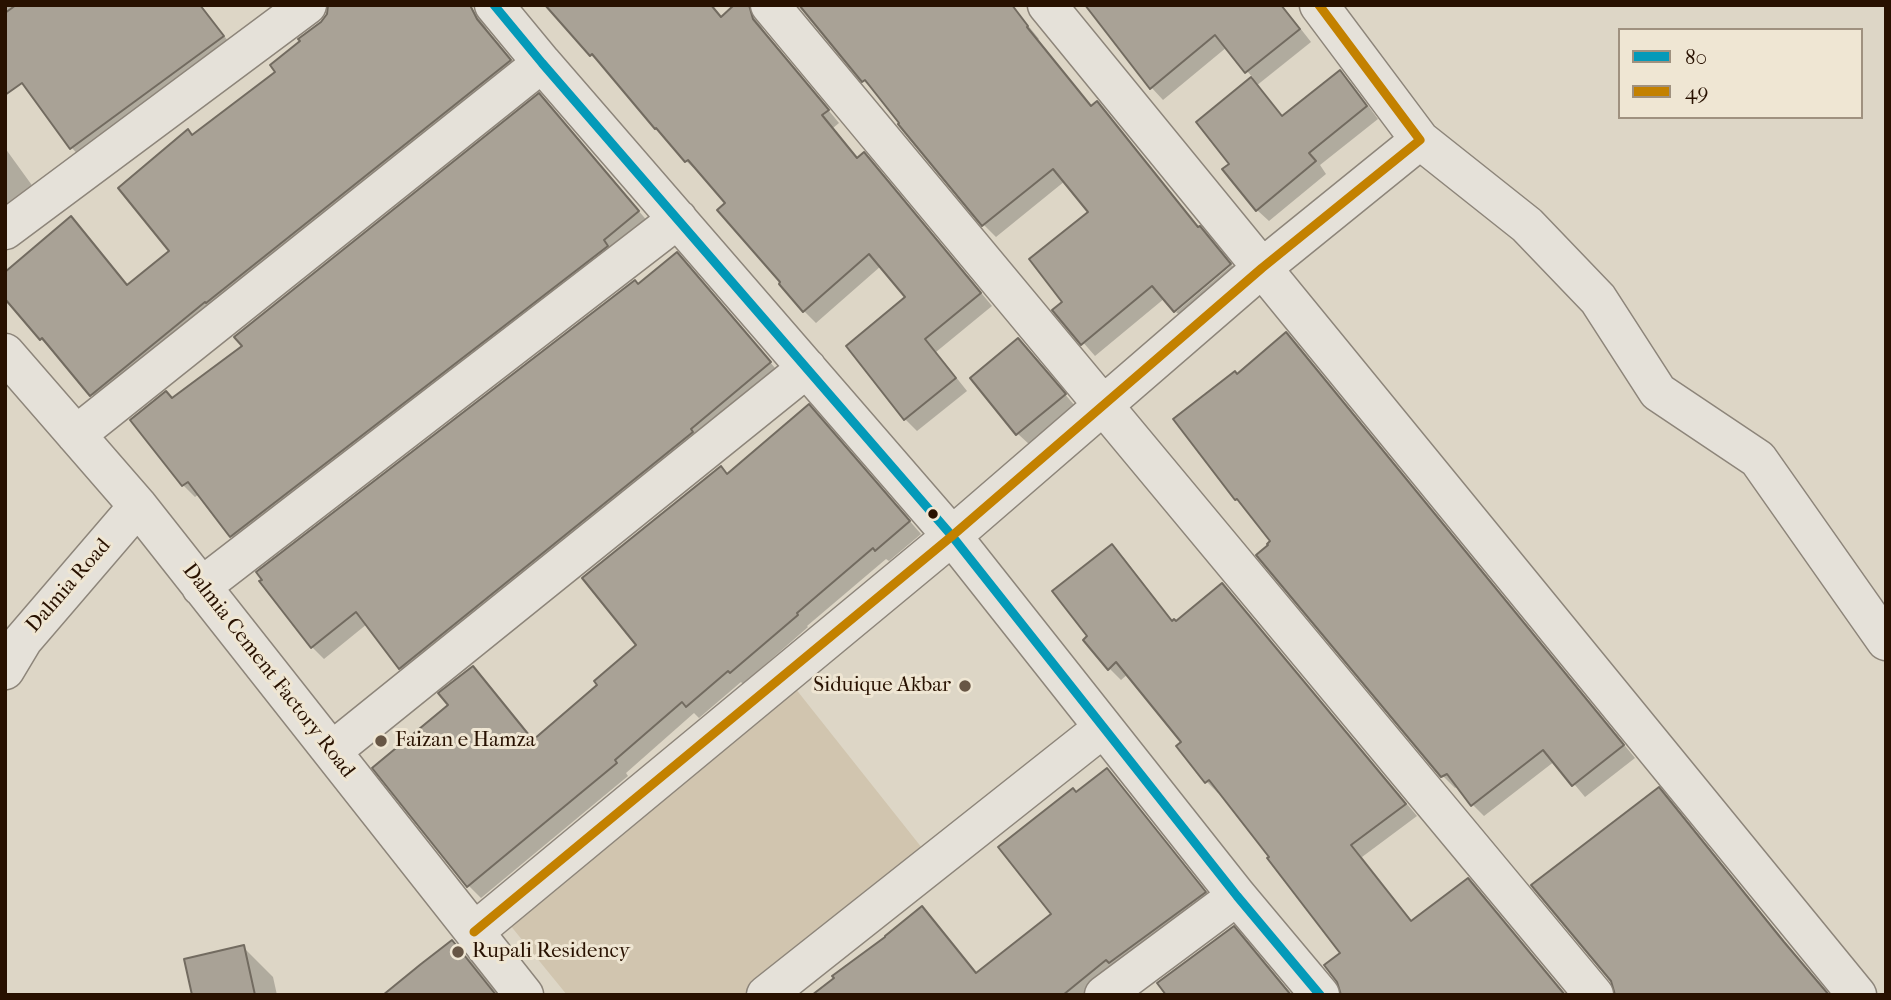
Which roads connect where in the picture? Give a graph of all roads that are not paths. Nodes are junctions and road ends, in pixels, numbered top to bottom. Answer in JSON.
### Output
{"nodes":[{"id":1,"x":306,"y":5,"type":"edge"},
{"id":2,"x":494,"y":5,"type":"edge"},
{"id":3,"x":770,"y":5,"type":"edge"},
{"id":4,"x":1047,"y":5,"type":"edge"},
{"id":5,"x":1319,"y":5,"type":"edge"},
{"id":6,"x":542,"y":64,"type":"junction"},
{"id":7,"x":1420,"y":141,"type":"junction"},
{"id":8,"x":678,"y":219,"type":"junction"},
{"id":9,"x":5,"y":230,"type":"edge"},
{"id":10,"x":1262,"y":268,"type":"junction"},
{"id":11,"x":5,"y":353,"type":"edge"},
{"id":12,"x":807,"y":368,"type":"junction"},
{"id":13,"x":1104,"y":405,"type":"junction"},
{"id":14,"x":76,"y":435,"type":"junction"},
{"id":15,"x":138,"y":506,"type":"junction"},
{"id":16,"x":952,"y":536,"type":"junction"},
{"id":17,"x":201,"y":587,"type":"junction"},
{"id":18,"x":1886,"y":641,"type":"edge"},
{"id":19,"x":11,"y":644,"type":"edge"},
{"id":20,"x":1103,"y":728,"type":"junction"},
{"id":21,"x":332,"y":751,"type":"junction"},
{"id":22,"x":1237,"y":896,"type":"junction"},
{"id":23,"x":474,"y":932,"type":"junction"},
{"id":24,"x":524,"y":995,"type":"edge"},
{"id":25,"x":766,"y":995,"type":"edge"},
{"id":26,"x":1104,"y":995,"type":"edge"},
{"id":27,"x":1320,"y":995,"type":"edge"},
{"id":28,"x":1594,"y":995,"type":"edge"},
{"id":29,"x":1857,"y":995,"type":"edge"}],
"edges":[{"from":1,"to":9,"type":"street"},
{"from":2,"to":6,"type":"street"},
{"from":3,"to":13,"type":"street"},
{"from":4,"to":10,"type":"street"},
{"from":5,"to":7,"type":"street"},
{"from":6,"to":8,"type":"street"},
{"from":6,"to":14,"type":"street"},
{"from":7,"to":10,"type":"street"},
{"from":7,"to":18,"type":"street"},
{"from":8,"to":12,"type":"street"},
{"from":8,"to":17,"type":"street"},
{"from":10,"to":13,"type":"street"},
{"from":10,"to":29,"type":"street"},
{"from":11,"to":14,"type":"street","name":"Dalmia Cement Factory Road"},
{"from":12,"to":16,"type":"street"},
{"from":12,"to":21,"type":"street"},
{"from":13,"to":16,"type":"street"},
{"from":13,"to":28,"type":"street"},
{"from":14,"to":15,"type":"street","name":"Dalmia Cement Factory Road"},
{"from":15,"to":17,"type":"street","name":"Dalmia Cement Factory Road"},
{"from":15,"to":19,"type":"street","name":"Dalmia Road"},
{"from":16,"to":20,"type":"street"},
{"from":16,"to":23,"type":"street"},
{"from":17,"to":21,"type":"street","name":"Dalmia Cement Factory Road"},
{"from":20,"to":22,"type":"street"},
{"from":20,"to":25,"type":"street"},
{"from":21,"to":23,"type":"street","name":"Dalmia Cement Factory Road"},
{"from":22,"to":26,"type":"street"},
{"from":22,"to":27,"type":"street"},
{"from":23,"to":24,"type":"street","name":"Dalmia Cement Factory Road"}]}
